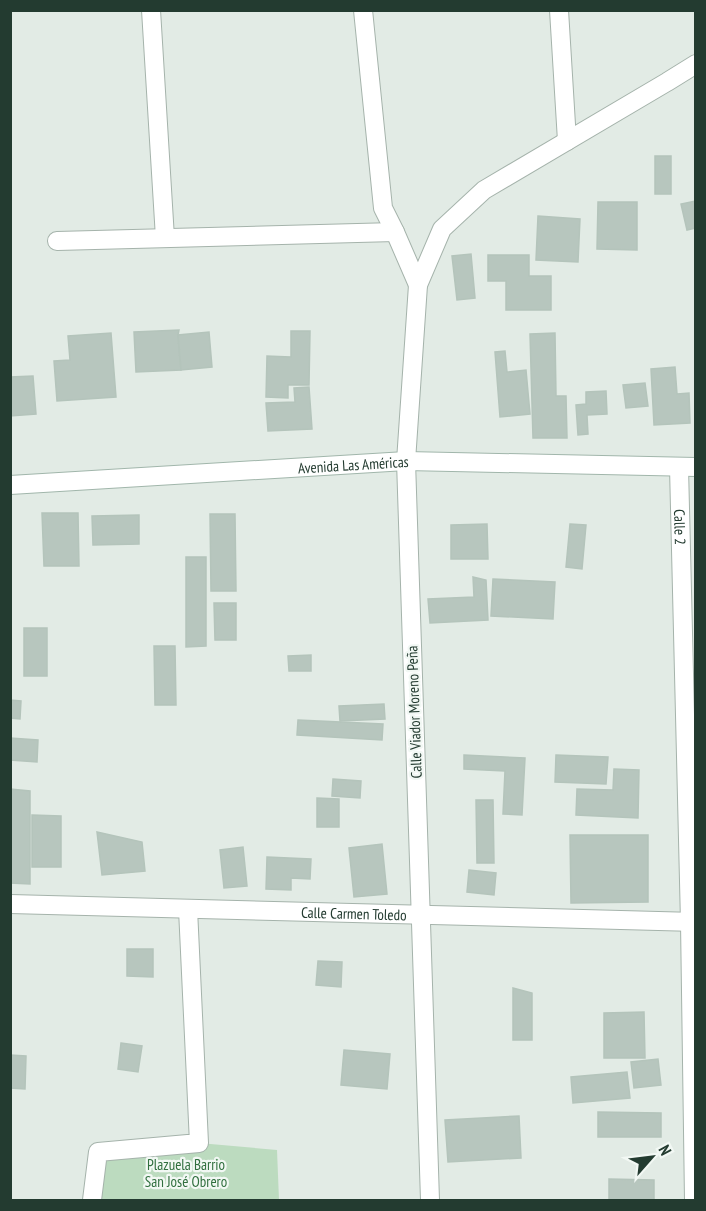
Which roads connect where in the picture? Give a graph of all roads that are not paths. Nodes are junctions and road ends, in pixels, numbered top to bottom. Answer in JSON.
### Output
{"nodes":[{"id":1,"x":150,"y":10,"type":"edge"},
{"id":2,"x":363,"y":10,"type":"edge"},
{"id":3,"x":559,"y":10,"type":"edge"},
{"id":4,"x":696,"y":64,"type":"edge"},
{"id":5,"x":567,"y":141,"type":"junction"},
{"id":6,"x":395,"y":232,"type":"junction"},
{"id":7,"x":165,"y":238,"type":"junction"},
{"id":8,"x":57,"y":241,"type":"dead end"},
{"id":9,"x":418,"y":285,"type":"junction"},
{"id":10,"x":406,"y":461,"type":"junction"},
{"id":11,"x":687,"y":467,"type":"edge"},
{"id":12,"x":10,"y":485,"type":"edge"},
{"id":13,"x":10,"y":904,"type":"edge"},
{"id":14,"x":189,"y":909,"type":"junction"},
{"id":15,"x":421,"y":915,"type":"junction"},
{"id":16,"x":693,"y":922,"type":"edge"},
{"id":17,"x":92,"y":1200,"type":"edge"},
{"id":18,"x":430,"y":1200,"type":"edge"},
{"id":19,"x":694,"y":1200,"type":"edge"}],
"edges":[{"from":1,"to":7,"type":"street"},
{"from":2,"to":6,"type":"street"},
{"from":3,"to":5,"type":"street"},
{"from":4,"to":5,"type":"street"},
{"from":5,"to":9,"type":"street","name":"Calle Viador Moreno Peña"},
{"from":6,"to":7,"type":"street"},
{"from":6,"to":9,"type":"street"},
{"from":7,"to":8,"type":"street"},
{"from":9,"to":10,"type":"street","name":"Calle Viador Moreno Peña"},
{"from":10,"to":11,"type":"street","name":"Avenida Las Américas"},
{"from":10,"to":12,"type":"street","name":"Avenida Las Américas"},
{"from":10,"to":15,"type":"street","name":"Calle Viador Moreno Peña"},
{"from":11,"to":16,"type":"street","name":"Calle 2"},
{"from":13,"to":14,"type":"street","name":"Calle Carmen Toledo"},
{"from":14,"to":15,"type":"street","name":"Calle Carmen Toledo"},
{"from":14,"to":17,"type":"street"},
{"from":15,"to":16,"type":"street","name":"Calle Carmen Toledo"},
{"from":15,"to":18,"type":"street","name":"Calle Viador Moreno Peña"},
{"from":16,"to":19,"type":"street","name":"Calle 2"}]}
